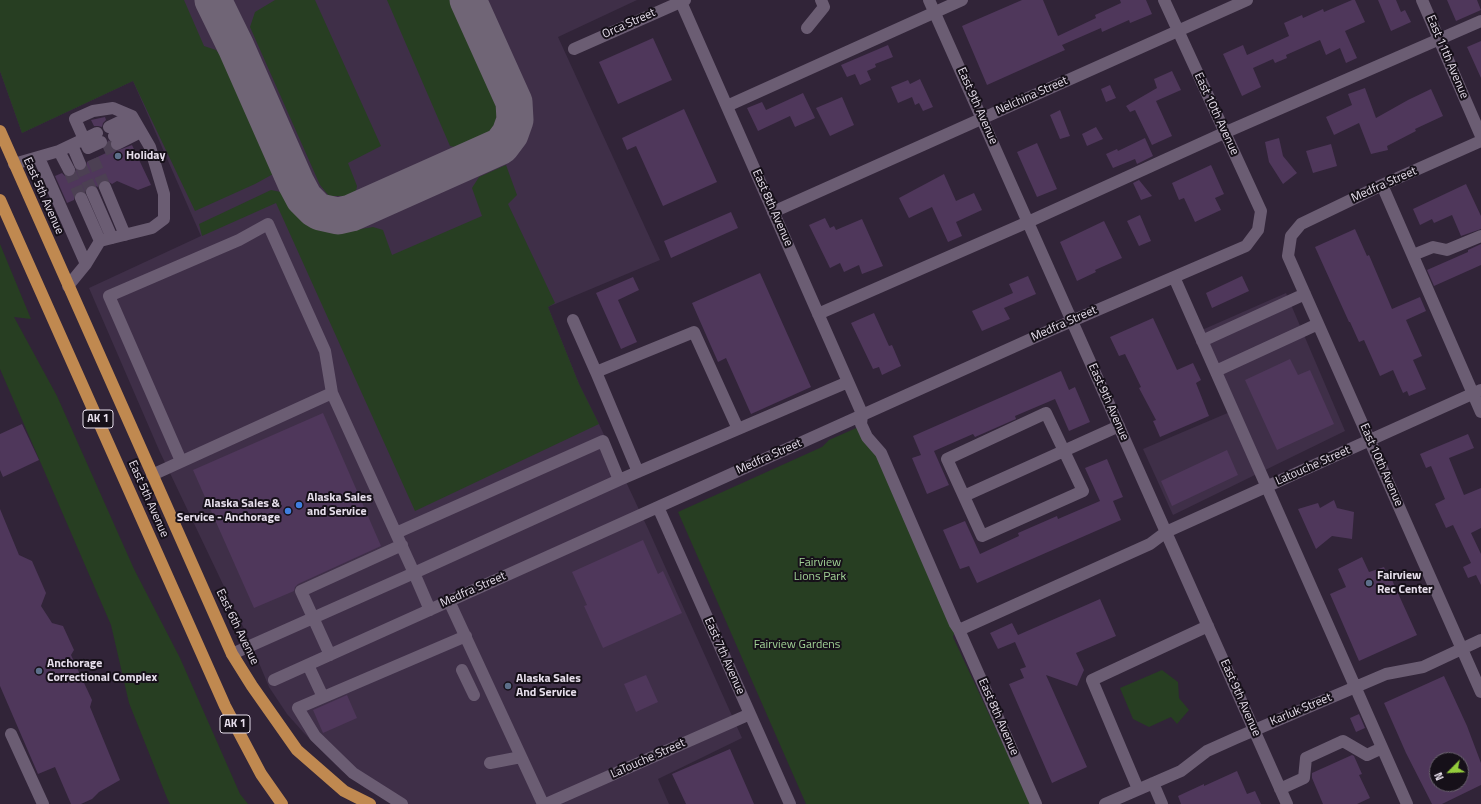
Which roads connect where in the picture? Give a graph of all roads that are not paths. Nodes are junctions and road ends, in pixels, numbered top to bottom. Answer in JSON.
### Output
{"nodes":[{"id":1,"x":821,"y":0,"type":"edge"},
{"id":2,"x":929,"y":0,"type":"edge"},
{"id":3,"x":962,"y":0,"type":"edge"},
{"id":4,"x":1164,"y":0,"type":"edge"},
{"id":5,"x":1247,"y":0,"type":"edge"},
{"id":6,"x":1422,"y":0,"type":"edge"},
{"id":7,"x":683,"y":1,"type":"edge"},
{"id":8,"x":935,"y":12,"type":"junction"},
{"id":9,"x":1481,"y":21,"type":"edge"},
{"id":10,"x":807,"y":28,"type":"dead end"},
{"id":11,"x":1178,"y":31,"type":"junction"},
{"id":12,"x":1440,"y":40,"type":"junction"},
{"id":13,"x":574,"y":49,"type":"dead end"},
{"id":14,"x":727,"y":106,"type":"junction"},
{"id":15,"x":982,"y":119,"type":"junction"},
{"id":16,"x":137,"y":124,"type":"junction"},
{"id":17,"x":0,"y":131,"type":"edge"},
{"id":18,"x":1224,"y":133,"type":"junction"},
{"id":19,"x":1481,"y":136,"type":"edge"},
{"id":20,"x":1481,"y":141,"type":"edge"},
{"id":21,"x":72,"y":145,"type":"junction"},
{"id":22,"x":89,"y":150,"type":"junction"},
{"id":23,"x":59,"y":151,"type":"junction"},
{"id":24,"x":38,"y":158,"type":"junction"},
{"id":25,"x":14,"y":164,"type":"junction"},
{"id":26,"x":80,"y":164,"type":"tunnel mouth"},
{"id":27,"x":69,"y":170,"type":"tunnel mouth"},
{"id":28,"x":1382,"y":185,"type":"junction"},
{"id":29,"x":105,"y":187,"type":"tunnel mouth"},
{"id":30,"x":92,"y":192,"type":"tunnel mouth"},
{"id":31,"x":80,"y":198,"type":"tunnel mouth"},
{"id":32,"x":0,"y":200,"type":"edge"},
{"id":33,"x":774,"y":212,"type":"junction"},
{"id":34,"x":1028,"y":222,"type":"junction"},
{"id":35,"x":1258,"y":230,"type":"joint"},
{"id":36,"x":125,"y":235,"type":"junction"},
{"id":37,"x":1291,"y":236,"type":"joint"},
{"id":38,"x":1481,"y":236,"type":"edge"},
{"id":39,"x":106,"y":240,"type":"junction"},
{"id":40,"x":1413,"y":255,"type":"junction"},
{"id":41,"x":86,"y":264,"type":"junction"},
{"id":42,"x":1174,"y":277,"type":"junction"},
{"id":43,"x":68,"y":286,"type":"junction"},
{"id":44,"x":1305,"y":294,"type":"junction"},
{"id":45,"x":818,"y":314,"type":"junction"},
{"id":46,"x":573,"y":320,"type":"dead end"},
{"id":47,"x":1072,"y":321,"type":"junction"},
{"id":48,"x":1318,"y":324,"type":"junction"},
{"id":49,"x":1202,"y":341,"type":"junction"},
{"id":50,"x":1216,"y":371,"type":"junction"},
{"id":51,"x":596,"y":372,"type":"junction"},
{"id":52,"x":848,"y":382,"type":"junction"},
{"id":53,"x":1477,"y":392,"type":"edge"},
{"id":54,"x":332,"y":393,"type":"junction"},
{"id":55,"x":1481,"y":412,"type":"edge"},
{"id":56,"x":862,"y":415,"type":"junction"},
{"id":57,"x":1119,"y":426,"type":"junction"},
{"id":58,"x":738,"y":429,"type":"junction"},
{"id":59,"x":1370,"y":440,"type":"junction"},
{"id":60,"x":1064,"y":451,"type":"junction"},
{"id":61,"x":181,"y":461,"type":"junction"},
{"id":62,"x":151,"y":472,"type":"junction"},
{"id":63,"x":638,"y":472,"type":"junction"},
{"id":64,"x":619,"y":480,"type":"junction"},
{"id":65,"x":1267,"y":487,"type":"junction"},
{"id":66,"x":964,"y":496,"type":"junction"},
{"id":67,"x":658,"y":507,"type":"junction"},
{"id":68,"x":1166,"y":532,"type":"junction"},
{"id":69,"x":396,"y":533,"type":"junction"},
{"id":70,"x":402,"y":545,"type":"junction"},
{"id":71,"x":414,"y":573,"type":"junction"},
{"id":72,"x":449,"y":601,"type":"junction"},
{"id":73,"x":430,"y":610,"type":"junction"},
{"id":74,"x":313,"y":618,"type":"junction"},
{"id":75,"x":1208,"y":626,"type":"junction"},
{"id":76,"x":959,"y":630,"type":"junction"},
{"id":77,"x":466,"y":636,"type":"junction"},
{"id":78,"x":1481,"y":640,"type":"edge"},
{"id":79,"x":1462,"y":649,"type":"junction"},
{"id":80,"x":232,"y":654,"type":"junction"},
{"id":81,"x":330,"y":655,"type":"junction"},
{"id":82,"x":308,"y":665,"type":"junction"},
{"id":83,"x":462,"y":670,"type":"dead end"},
{"id":84,"x":274,"y":680,"type":"dead end"},
{"id":85,"x":1355,"y":687,"type":"junction"},
{"id":86,"x":1481,"y":692,"type":"edge"},
{"id":87,"x":474,"y":695,"type":"dead end"},
{"id":88,"x":323,"y":697,"type":"junction"},
{"id":89,"x":750,"y":714,"type":"junction"},
{"id":90,"x":1254,"y":730,"type":"junction"},
{"id":91,"x":11,"y":734,"type":"dead end"},
{"id":92,"x":1382,"y":748,"type":"junction"},
{"id":93,"x":521,"y":757,"type":"junction"},
{"id":94,"x":490,"y":763,"type":"dead end"},
{"id":95,"x":1152,"y":783,"type":"junction"},
{"id":96,"x":1280,"y":788,"type":"junction"},
{"id":97,"x":1138,"y":789,"type":"junction"},
{"id":98,"x":43,"y":804,"type":"edge"},
{"id":99,"x":282,"y":804,"type":"edge"},
{"id":100,"x":370,"y":804,"type":"edge"},
{"id":101,"x":402,"y":804,"type":"edge"},
{"id":102,"x":542,"y":804,"type":"edge"},
{"id":103,"x":546,"y":804,"type":"edge"},
{"id":104,"x":790,"y":804,"type":"edge"},
{"id":105,"x":1036,"y":804,"type":"edge"},
{"id":106,"x":1105,"y":804,"type":"edge"},
{"id":107,"x":1162,"y":804,"type":"edge"},
{"id":108,"x":1287,"y":804,"type":"edge"},
{"id":109,"x":1407,"y":804,"type":"edge"}],
"edges":[{"from":1,"to":10,"type":"street"},
{"from":2,"to":8,"type":"street","name":"East 9th Avenue"},
{"from":3,"to":8,"type":"street"},
{"from":4,"to":11,"type":"street","name":"East 10th Avenue"},
{"from":5,"to":11,"type":"street","name":"Nelchina Street"},
{"from":6,"to":12,"type":"street","name":"East 11th Avenue"},
{"from":7,"to":13,"type":"street","name":"Orca Street"},
{"from":7,"to":14,"type":"street","name":"East 8th Avenue"},
{"from":8,"to":14,"type":"street"},
{"from":8,"to":15,"type":"street","name":"East 9th Avenue"},
{"from":9,"to":12,"type":"street"},
{"from":11,"to":15,"type":"street","name":"Nelchina Street"},
{"from":11,"to":18,"type":"street","name":"East 10th Avenue"},
{"from":12,"to":18,"type":"street"},
{"from":12,"to":19,"type":"street","name":"East 11th Avenue"},
{"from":14,"to":33,"type":"street","name":"East 8th Avenue"},
{"from":15,"to":33,"type":"street","name":"Nelchina Street"},
{"from":15,"to":34,"type":"street","name":"East 9th Avenue"},
{"from":16,"to":16,"type":"street"},
{"from":16,"to":22,"type":"street"},
{"from":16,"to":36,"type":"street"},
{"from":17,"to":25,"type":"highway","name":"East 5th Avenue","number":"AK 1"},
{"from":18,"to":34,"type":"street"},
{"from":18,"to":35,"type":"street","name":"East 10th Avenue"},
{"from":20,"to":28,"type":"street","name":"Medfra Street"},
{"from":21,"to":22,"type":"street"},
{"from":21,"to":23,"type":"street"},
{"from":21,"to":26,"type":"street"},
{"from":22,"to":22,"type":"street"},
{"from":23,"to":24,"type":"street"},
{"from":23,"to":27,"type":"street"},
{"from":24,"to":25,"type":"street"},
{"from":24,"to":41,"type":"street"},
{"from":25,"to":43,"type":"highway","name":"East 5th Avenue","number":"AK 1"},
{"from":28,"to":37,"type":"street","name":"Medfra Street"},
{"from":28,"to":40,"type":"street"},
{"from":29,"to":36,"type":"street"},
{"from":30,"to":39,"type":"street"},
{"from":31,"to":39,"type":"street"},
{"from":32,"to":99,"type":"highway","name":"East 5th Avenue","number":"AK 1"},
{"from":33,"to":45,"type":"street","name":"East 8th Avenue"},
{"from":34,"to":45,"type":"street"},
{"from":34,"to":47,"type":"street","name":"East 9th Avenue"},
{"from":35,"to":42,"type":"street","name":"Medfra Street"},
{"from":36,"to":39,"type":"street"},
{"from":37,"to":44,"type":"street","name":"East 10th Avenue"},
{"from":38,"to":40,"type":"street"},
{"from":39,"to":41,"type":"street"},
{"from":40,"to":53,"type":"street"},
{"from":41,"to":43,"type":"street"},
{"from":42,"to":47,"type":"street","name":"Medfra Street"},
{"from":42,"to":49,"type":"street"},
{"from":43,"to":62,"type":"highway","name":"East 5th Avenue","number":"AK 1"},
{"from":44,"to":48,"type":"street","name":"East 10th Avenue"},
{"from":44,"to":49,"type":"street"},
{"from":45,"to":52,"type":"street","name":"East 8th Avenue"},
{"from":46,"to":51,"type":"street"},
{"from":47,"to":56,"type":"street","name":"Medfra Street"},
{"from":47,"to":57,"type":"street","name":"East 9th Avenue"},
{"from":48,"to":50,"type":"street"},
{"from":48,"to":59,"type":"street","name":"East 10th Avenue"},
{"from":49,"to":50,"type":"street"},
{"from":50,"to":65,"type":"street"},
{"from":51,"to":58,"type":"street"},
{"from":51,"to":63,"type":"street"},
{"from":52,"to":56,"type":"street","name":"East 8th Avenue"},
{"from":52,"to":58,"type":"street"},
{"from":53,"to":55,"type":"street"},
{"from":53,"to":59,"type":"street","name":"Latouche Street"},
{"from":54,"to":61,"type":"street"},
{"from":54,"to":61,"type":"street"},
{"from":54,"to":69,"type":"street"},
{"from":56,"to":67,"type":"street","name":"Medfra Street"},
{"from":56,"to":76,"type":"street","name":"East 8th Avenue"},
{"from":57,"to":60,"type":"street"},
{"from":57,"to":68,"type":"street","name":"East 9th Avenue"},
{"from":58,"to":63,"type":"street"},
{"from":59,"to":65,"type":"street","name":"Latouche Street"},
{"from":59,"to":79,"type":"street","name":"East 10th Avenue"},
{"from":60,"to":66,"type":"street"},
{"from":60,"to":66,"type":"street"},
{"from":60,"to":66,"type":"street"},
{"from":61,"to":62,"type":"street"},
{"from":62,"to":80,"type":"highway","name":"East 6th Avenue","number":"AK 1"},
{"from":63,"to":64,"type":"street"},
{"from":64,"to":69,"type":"street"},
{"from":64,"to":71,"type":"street"},
{"from":65,"to":68,"type":"street","name":"Latouche Street"},
{"from":65,"to":85,"type":"street"},
{"from":67,"to":72,"type":"street","name":"Medfra Street"},
{"from":67,"to":89,"type":"street","name":"East 7th Avenue"},
{"from":68,"to":75,"type":"street","name":"East 9th Avenue"},
{"from":68,"to":76,"type":"street","name":"Latouche Street"},
{"from":69,"to":70,"type":"street"},
{"from":70,"to":71,"type":"street"},
{"from":70,"to":74,"type":"street"},
{"from":71,"to":73,"type":"street"},
{"from":71,"to":74,"type":"street"},
{"from":72,"to":73,"type":"street","name":"Medfra Street"},
{"from":72,"to":77,"type":"street"},
{"from":73,"to":81,"type":"street","name":"Medfra Street"},
{"from":74,"to":80,"type":"street"},
{"from":74,"to":81,"type":"street"},
{"from":75,"to":90,"type":"street","name":"East 9th Avenue"},
{"from":75,"to":97,"type":"street"},
{"from":76,"to":105,"type":"street","name":"East 8th Avenue"},
{"from":77,"to":88,"type":"street"},
{"from":77,"to":93,"type":"street"},
{"from":78,"to":79,"type":"street","name":"Karluk Street"},
{"from":79,"to":85,"type":"street","name":"Karluk Street"},
{"from":79,"to":86,"type":"street","name":"East 10th Avenue"},
{"from":80,"to":100,"type":"highway","name":"East 6th Avenue","number":"AK 1"},
{"from":81,"to":82,"type":"street","name":"Medfra Street"},
{"from":82,"to":84,"type":"street","name":"Medfra Street"},
{"from":82,"to":88,"type":"street"},
{"from":83,"to":87,"type":"street"},
{"from":85,"to":90,"type":"street","name":"Karluk Street"},
{"from":85,"to":92,"type":"street"},
{"from":88,"to":101,"type":"street"},
{"from":89,"to":103,"type":"street","name":"LaTouche Street"},
{"from":89,"to":104,"type":"street","name":"East 7th Avenue"},
{"from":90,"to":95,"type":"street","name":"Karluk Street"},
{"from":90,"to":96,"type":"street","name":"East 9th Avenue"},
{"from":91,"to":98,"type":"street"},
{"from":92,"to":96,"type":"street"},
{"from":92,"to":109,"type":"street"},
{"from":93,"to":94,"type":"street"},
{"from":93,"to":102,"type":"street"},
{"from":95,"to":97,"type":"street","name":"Karluk Street"},
{"from":95,"to":107,"type":"street"},
{"from":96,"to":108,"type":"street","name":"East 9th Avenue"},
{"from":97,"to":106,"type":"street","name":"Karluk Street"}]}
